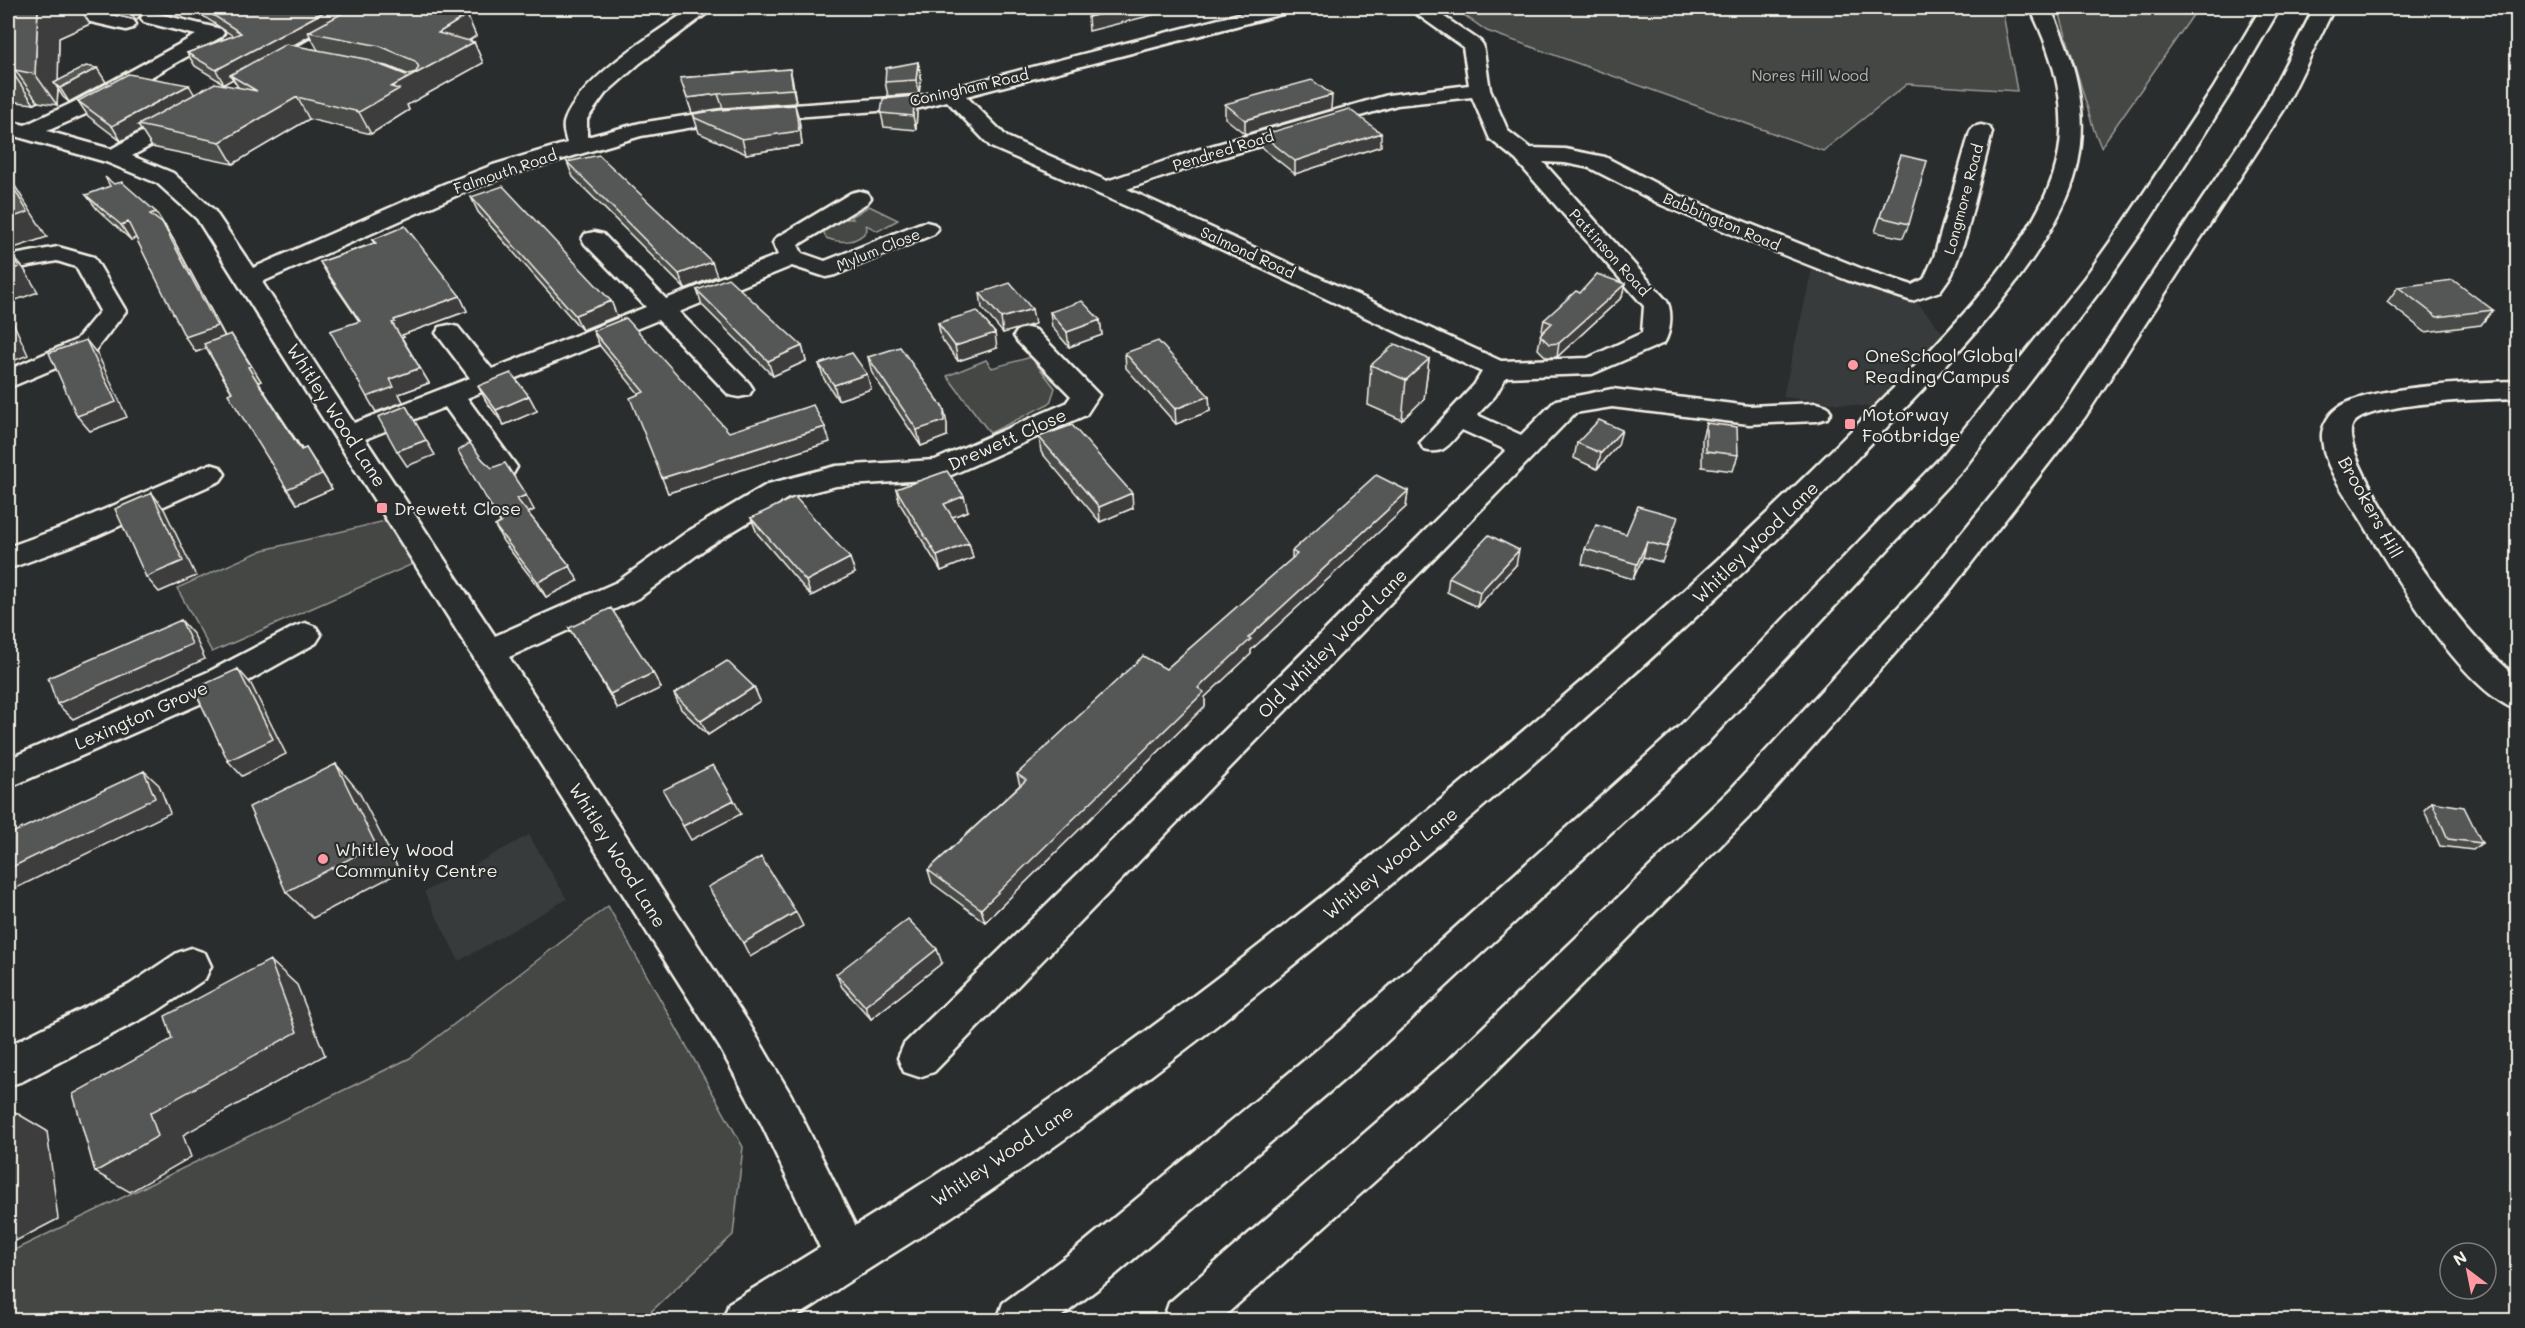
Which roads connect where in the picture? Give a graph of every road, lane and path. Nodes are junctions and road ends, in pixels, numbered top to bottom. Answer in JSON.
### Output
{"nodes":[{"id":1,"x":54,"y":8,"type":"edge"},
{"id":2,"x":379,"y":8,"type":"edge"},
{"id":3,"x":421,"y":8,"type":"edge"},
{"id":4,"x":466,"y":8,"type":"edge"},
{"id":5,"x":704,"y":8,"type":"edge"},
{"id":6,"x":1283,"y":8,"type":"edge"},
{"id":7,"x":1418,"y":8,"type":"edge"},
{"id":8,"x":2040,"y":8,"type":"edge"},
{"id":9,"x":2270,"y":8,"type":"edge"},
{"id":10,"x":2324,"y":8,"type":"edge"},
{"id":11,"x":151,"y":18,"type":"dead end"},
{"id":12,"x":126,"y":24,"type":"dead end"},
{"id":13,"x":294,"y":56,"type":"junction"},
{"id":14,"x":327,"y":63,"type":"edge"},
{"id":15,"x":254,"y":79,"type":"edge"},
{"id":16,"x":1480,"y":90,"type":"junction"},
{"id":17,"x":953,"y":94,"type":"junction"},
{"id":18,"x":204,"y":107,"type":"edge"},
{"id":19,"x":16,"y":130,"type":"edge"},
{"id":20,"x":1981,"y":132,"type":"dead end"},
{"id":21,"x":579,"y":146,"type":"junction"},
{"id":22,"x":1524,"y":155,"type":"junction"},
{"id":23,"x":114,"y":157,"type":"junction"},
{"id":24,"x":1108,"y":188,"type":"junction"},
{"id":25,"x":859,"y":198,"type":"dead end"},
{"id":26,"x":926,"y":229,"type":"dead end"},
{"id":27,"x":594,"y":239,"type":"dead end"},
{"id":28,"x":792,"y":258,"type":"junction"},
{"id":29,"x":8,"y":263,"type":"edge"},
{"id":30,"x":249,"y":278,"type":"junction"},
{"id":31,"x":1921,"y":291,"type":"joint"},
{"id":32,"x":662,"y":308,"type":"junction"},
{"id":33,"x":449,"y":333,"type":"dead end"},
{"id":34,"x":1027,"y":336,"type":"dead end"},
{"id":35,"x":1497,"y":369,"type":"junction"},
{"id":36,"x":8,"y":380,"type":"edge"},
{"id":37,"x":488,"y":381,"type":"junction"},
{"id":38,"x":739,"y":389,"type":"dead end"},
{"id":39,"x":2517,"y":389,"type":"edge"},
{"id":40,"x":451,"y":396,"type":"junction"},
{"id":41,"x":1817,"y":412,"type":"dead end"},
{"id":42,"x":1459,"y":418,"type":"junction"},
{"id":43,"x":349,"y":435,"type":"junction"},
{"id":44,"x":1434,"y":443,"type":"dead end"},
{"id":45,"x":1525,"y":448,"type":"junction"},
{"id":46,"x":503,"y":467,"type":"edge"},
{"id":47,"x":210,"y":474,"type":"dead end"},
{"id":48,"x":8,"y":558,"type":"edge"},
{"id":49,"x":305,"y":635,"type":"dead end"},
{"id":50,"x":489,"y":652,"type":"junction"},
{"id":51,"x":2517,"y":697,"type":"edge"},
{"id":52,"x":8,"y":774,"type":"edge"},
{"id":53,"x":191,"y":966,"type":"dead end"},
{"id":54,"x":919,"y":1058,"type":"dead end"},
{"id":55,"x":8,"y":1067,"type":"edge"},
{"id":56,"x":848,"y":1257,"type":"junction"},
{"id":57,"x":746,"y":1320,"type":"edge"},
{"id":58,"x":1020,"y":1320,"type":"edge"},
{"id":59,"x":1186,"y":1320,"type":"edge"}],
"edges":[{"from":1,"to":12,"type":"main road"},
{"from":2,"to":13,"type":"main road"},
{"from":3,"to":4,"type":"main road"},
{"from":5,"to":21,"type":"main road","name":"Falmouth Road"},
{"from":6,"to":17,"type":"main road","name":"Coningham Road"},
{"from":7,"to":16,"type":"main road","name":"Pattinson Road"},
{"from":8,"to":56,"type":"main road","name":"Whitley Wood Lane"},
{"from":9,"to":58,"type":"main road"},
{"from":10,"to":59,"type":"main road"},
{"from":11,"to":19,"type":"main road"},
{"from":13,"to":14,"type":"main road"},
{"from":13,"to":15,"type":"main road"},
{"from":16,"to":22,"type":"main road","name":"Pattinson Road"},
{"from":16,"to":24,"type":"main road","name":"Pendred Road"},
{"from":17,"to":21,"type":"main road","name":"Coningham Road"},
{"from":17,"to":24,"type":"main road","name":"Salmond Road"},
{"from":18,"to":23,"type":"main road"},
{"from":19,"to":23,"type":"main road","name":"Whitley Wood Lane"},
{"from":20,"to":31,"type":"main road","name":"Longmore Road"},
{"from":21,"to":30,"type":"main road","name":"Falmouth Road"},
{"from":22,"to":31,"type":"main road","name":"Babbington Road"},
{"from":22,"to":35,"type":"main road","name":"Pattinson Road"},
{"from":23,"to":30,"type":"main road","name":"Whitley Wood Lane"},
{"from":24,"to":35,"type":"main road","name":"Salmond Road"},
{"from":25,"to":28,"type":"main road"},
{"from":26,"to":28,"type":"main road","name":"Mylum Close"},
{"from":27,"to":32,"type":"main road"},
{"from":28,"to":32,"type":"main road"},
{"from":29,"to":36,"type":"main road"},
{"from":30,"to":43,"type":"main road","name":"Whitley Wood Lane"},
{"from":32,"to":37,"type":"main road"},
{"from":32,"to":38,"type":"main road"},
{"from":33,"to":37,"type":"main road"},
{"from":34,"to":50,"type":"main road","name":"Drewett Close"},
{"from":35,"to":42,"type":"main road"},
{"from":37,"to":40,"type":"main road"},
{"from":39,"to":51,"type":"main road","name":"Brookers Hill"},
{"from":40,"to":43,"type":"main road"},
{"from":40,"to":46,"type":"main road"},
{"from":41,"to":45,"type":"main road","name":"Old Whitley Wood Lane"},
{"from":42,"to":44,"type":"main road"},
{"from":42,"to":45,"type":"main road"},
{"from":43,"to":50,"type":"main road","name":"Whitley Wood Lane"},
{"from":45,"to":54,"type":"main road","name":"Old Whitley Wood Lane"},
{"from":47,"to":48,"type":"main road"},
{"from":49,"to":52,"type":"main road","name":"Lexington Grove"},
{"from":50,"to":56,"type":"main road","name":"Whitley Wood Lane"},
{"from":53,"to":55,"type":"main road"},
{"from":56,"to":57,"type":"main road"}]}
